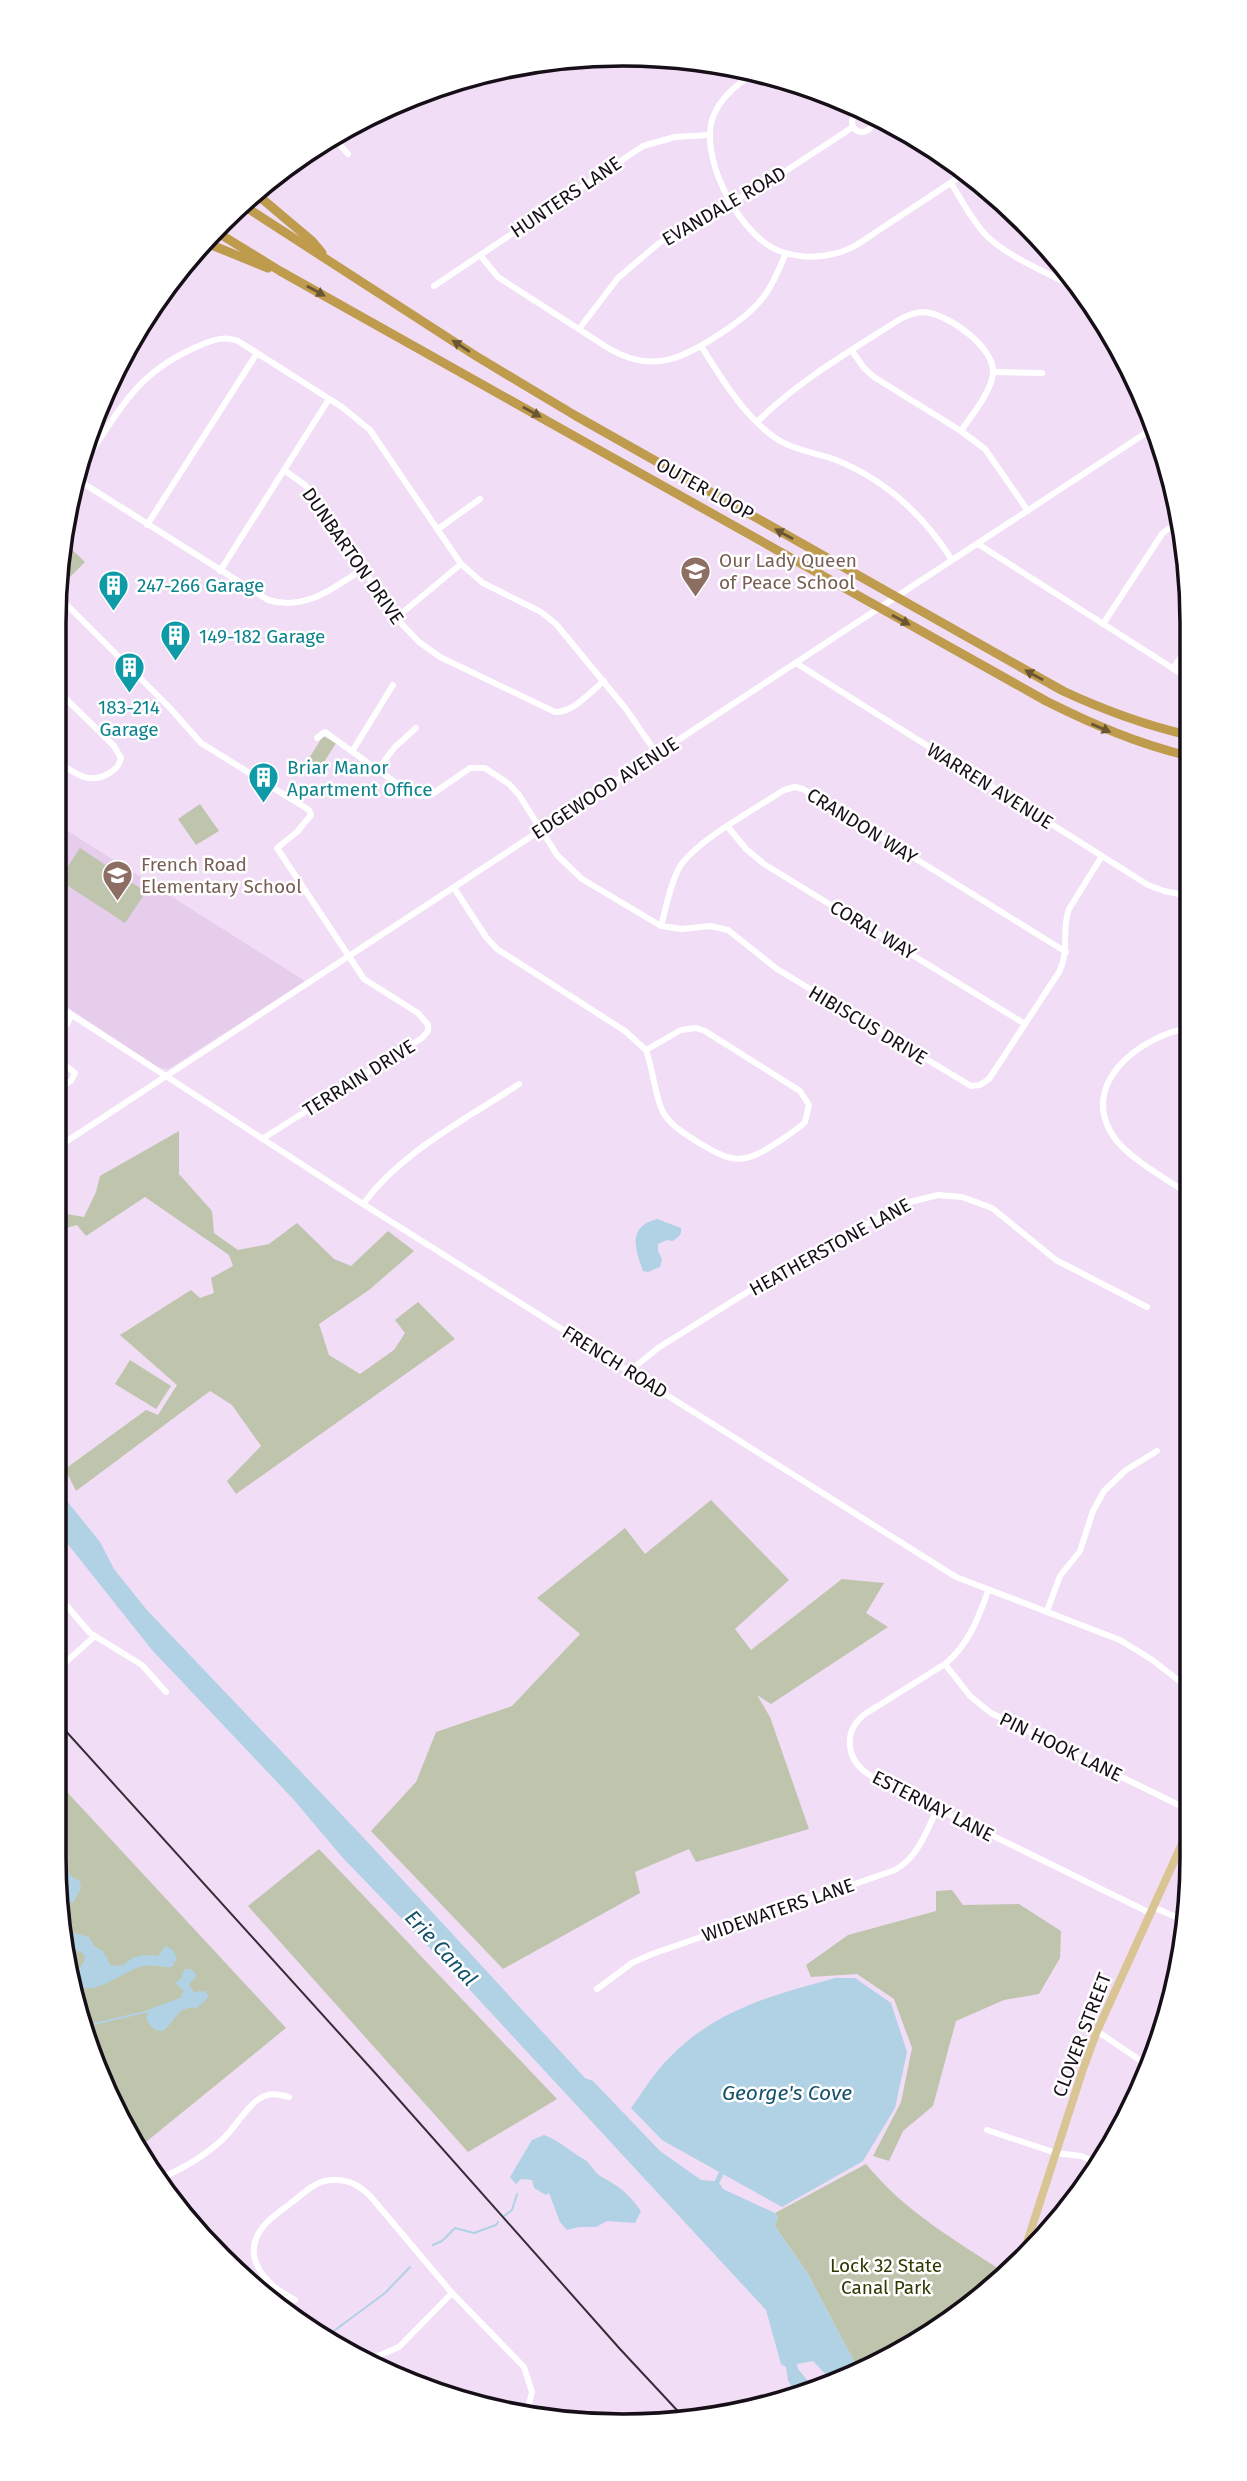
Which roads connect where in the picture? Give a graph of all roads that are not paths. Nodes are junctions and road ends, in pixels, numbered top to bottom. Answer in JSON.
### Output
{"nodes":[{"id":1,"x":745,"y":80,"type":"edge"},
{"id":2,"x":853,"y":127,"type":"dead end"},
{"id":3,"x":709,"y":135,"type":"junction"},
{"id":4,"x":339,"y":144,"type":"edge"},
{"id":5,"x":348,"y":154,"type":"dead end"},
{"id":6,"x":958,"y":178,"type":"edge"},
{"id":7,"x":951,"y":183,"type":"junction"},
{"id":8,"x":263,"y":199,"type":"edge"},
{"id":9,"x":732,"y":202,"type":"junction"},
{"id":10,"x":251,"y":210,"type":"edge"},
{"id":11,"x":224,"y":236,"type":"edge"},
{"id":12,"x":214,"y":246,"type":"edge"},
{"id":13,"x":786,"y":253,"type":"junction"},
{"id":14,"x":480,"y":255,"type":"junction"},
{"id":15,"x":328,"y":260,"type":"junction"},
{"id":16,"x":280,"y":271,"type":"junction"},
{"id":17,"x":1062,"y":280,"type":"edge"},
{"id":18,"x":433,"y":286,"type":"dead end"},
{"id":19,"x":579,"y":329,"type":"junction"},
{"id":20,"x":701,"y":346,"type":"junction"},
{"id":21,"x":852,"y":351,"type":"junction"},
{"id":22,"x":257,"y":353,"type":"junction"},
{"id":23,"x":993,"y":372,"type":"junction"},
{"id":24,"x":1042,"y":373,"type":"dead end"},
{"id":25,"x":329,"y":399,"type":"junction"},
{"id":26,"x":758,"y":421,"type":"junction"},
{"id":27,"x":961,"y":431,"type":"junction"},
{"id":28,"x":1147,"y":433,"type":"edge"},
{"id":29,"x":95,"y":446,"type":"edge"},
{"id":30,"x":284,"y":470,"type":"junction"},
{"id":31,"x":84,"y":482,"type":"edge"},
{"id":32,"x":480,"y":499,"type":"dead end"},
{"id":33,"x":1028,"y":511,"type":"junction"},
{"id":34,"x":147,"y":525,"type":"junction"},
{"id":35,"x":1172,"y":526,"type":"edge"},
{"id":36,"x":438,"y":529,"type":"junction"},
{"id":37,"x":978,"y":544,"type":"junction"},
{"id":38,"x":953,"y":560,"type":"junction"},
{"id":39,"x":461,"y":564,"type":"junction"},
{"id":40,"x":361,"y":570,"type":"junction"},
{"id":41,"x":220,"y":571,"type":"junction"},
{"id":42,"x":67,"y":605,"type":"edge"},
{"id":43,"x":396,"y":618,"type":"junction"},
{"id":44,"x":1103,"y":624,"type":"junction"},
{"id":45,"x":1180,"y":658,"type":"edge"},
{"id":46,"x":796,"y":663,"type":"junction"},
{"id":47,"x":1173,"y":669,"type":"junction"},
{"id":48,"x":1180,"y":673,"type":"edge"},
{"id":49,"x":604,"y":681,"type":"junction"},
{"id":50,"x":393,"y":685,"type":"dead end"},
{"id":51,"x":66,"y":699,"type":"edge"},
{"id":52,"x":416,"y":728,"type":"dead end"},
{"id":53,"x":1180,"y":733,"type":"edge"},
{"id":54,"x":317,"y":738,"type":"dead end"},
{"id":55,"x":353,"y":750,"type":"junction"},
{"id":56,"x":657,"y":754,"type":"junction"},
{"id":57,"x":1180,"y":754,"type":"edge"},
{"id":58,"x":66,"y":767,"type":"edge"},
{"id":59,"x":378,"y":769,"type":"junction"},
{"id":60,"x":728,"y":827,"type":"junction"},
{"id":61,"x":542,"y":829,"type":"junction"},
{"id":62,"x":1102,"y":856,"type":"junction"},
{"id":63,"x":454,"y":888,"type":"junction"},
{"id":64,"x":1180,"y":894,"type":"edge"},
{"id":65,"x":661,"y":926,"type":"junction"},
{"id":66,"x":1066,"y":952,"type":"junction"},
{"id":67,"x":348,"y":957,"type":"junction"},
{"id":68,"x":66,"y":1011,"type":"edge"},
{"id":69,"x":72,"y":1015,"type":"junction"},
{"id":70,"x":1025,"y":1024,"type":"junction"},
{"id":71,"x":66,"y":1025,"type":"edge"},
{"id":72,"x":1180,"y":1031,"type":"edge"},
{"id":73,"x":646,"y":1050,"type":"junction"},
{"id":74,"x":66,"y":1066,"type":"edge"},
{"id":75,"x":167,"y":1077,"type":"junction"},
{"id":76,"x":66,"y":1084,"type":"edge"},
{"id":77,"x":519,"y":1084,"type":"dead end"},
{"id":78,"x":262,"y":1139,"type":"junction"},
{"id":79,"x":66,"y":1142,"type":"edge"},
{"id":80,"x":1180,"y":1188,"type":"edge"},
{"id":81,"x":363,"y":1204,"type":"junction"},
{"id":82,"x":1147,"y":1307,"type":"dead end"},
{"id":83,"x":632,"y":1373,"type":"junction"},
{"id":84,"x":1157,"y":1451,"type":"dead end"},
{"id":85,"x":988,"y":1591,"type":"junction"},
{"id":86,"x":66,"y":1605,"type":"edge"},
{"id":87,"x":1047,"y":1611,"type":"junction"},
{"id":88,"x":95,"y":1636,"type":"junction"},
{"id":89,"x":66,"y":1663,"type":"edge"},
{"id":90,"x":945,"y":1664,"type":"junction"},
{"id":91,"x":1180,"y":1681,"type":"edge"},
{"id":92,"x":166,"y":1692,"type":"dead end"},
{"id":93,"x":1180,"y":1806,"type":"edge"},
{"id":94,"x":937,"y":1810,"type":"junction"},
{"id":95,"x":1180,"y":1848,"type":"edge"},
{"id":96,"x":1151,"y":1910,"type":"junction"},
{"id":97,"x":1177,"y":1919,"type":"edge"},
{"id":98,"x":597,"y":1989,"type":"dead end"},
{"id":99,"x":1097,"y":2031,"type":"junction"},
{"id":100,"x":1142,"y":2061,"type":"edge"},
{"id":101,"x":289,"y":2097,"type":"dead end"},
{"id":102,"x":987,"y":2130,"type":"dead end"},
{"id":103,"x":1056,"y":2153,"type":"junction"},
{"id":104,"x":1091,"y":2160,"type":"edge"},
{"id":105,"x":166,"y":2175,"type":"edge"},
{"id":106,"x":1028,"y":2240,"type":"edge"},
{"id":107,"x":452,"y":2293,"type":"junction"},
{"id":108,"x":295,"y":2300,"type":"dead end"},
{"id":109,"x":376,"y":2357,"type":"edge"},
{"id":110,"x":528,"y":2406,"type":"edge"}],
"edges":[{"from":1,"to":3,"type":"street"},
{"from":2,"to":9,"type":"street","name":"EVANDALE ROAD"},
{"from":3,"to":9,"type":"street"},
{"from":3,"to":14,"type":"street","name":"HUNTERS LANE"},
{"from":4,"to":5,"type":"street"},
{"from":6,"to":7,"type":"street"},
{"from":7,"to":13,"type":"street"},
{"from":7,"to":17,"type":"street"},
{"from":8,"to":15,"type":"highway"},
{"from":9,"to":13,"type":"street"},
{"from":9,"to":19,"type":"street","name":"EVANDALE ROAD"},
{"from":10,"to":15,"type":"highway","name":"OUTER LOOP"},
{"from":11,"to":16,"type":"highway","name":"OUTER LOOP"},
{"from":12,"to":16,"type":"highway"},
{"from":13,"to":20,"type":"street"},
{"from":14,"to":18,"type":"street","name":"HUNTERS LANE"},
{"from":14,"to":19,"type":"street"},
{"from":53,"to":15,"type":"highway","name":"OUTER LOOP","one_way":true},
{"from":16,"to":57,"type":"highway","name":"OUTER LOOP","one_way":true},
{"from":19,"to":20,"type":"street"},
{"from":20,"to":26,"type":"street"},
{"from":21,"to":23,"type":"street"},
{"from":21,"to":26,"type":"street"},
{"from":21,"to":27,"type":"street"},
{"from":22,"to":25,"type":"street"},
{"from":22,"to":29,"type":"street"},
{"from":22,"to":34,"type":"street"},
{"from":23,"to":24,"type":"street"},
{"from":23,"to":27,"type":"street"},
{"from":25,"to":30,"type":"street"},
{"from":25,"to":36,"type":"street"},
{"from":26,"to":38,"type":"street"},
{"from":27,"to":33,"type":"street"},
{"from":28,"to":33,"type":"street","name":"EDGEWOOD AVENUE"},
{"from":30,"to":40,"type":"street","name":"DUNBARTON DRIVE"},
{"from":30,"to":41,"type":"street"},
{"from":31,"to":34,"type":"street"},
{"from":32,"to":36,"type":"street"},
{"from":33,"to":37,"type":"street","name":"EDGEWOOD AVENUE"},
{"from":34,"to":41,"type":"street"},
{"from":35,"to":44,"type":"street"},
{"from":36,"to":39,"type":"street"},
{"from":37,"to":38,"type":"street","name":"EDGEWOOD AVENUE"},
{"from":37,"to":44,"type":"street"},
{"from":38,"to":46,"type":"street","name":"EDGEWOOD AVENUE"},
{"from":39,"to":43,"type":"street"},
{"from":39,"to":49,"type":"street"},
{"from":40,"to":41,"type":"street"},
{"from":40,"to":43,"type":"street","name":"DUNBARTON DRIVE"},
{"from":42,"to":67,"type":"street"},
{"from":43,"to":49,"type":"street","name":"DUNBARTON DRIVE"},
{"from":44,"to":47,"type":"street"},
{"from":45,"to":47,"type":"street"},
{"from":46,"to":56,"type":"street","name":"EDGEWOOD AVENUE"},
{"from":46,"to":62,"type":"street","name":"WARREN AVENUE"},
{"from":47,"to":48,"type":"street"},
{"from":49,"to":56,"type":"street"},
{"from":50,"to":55,"type":"street"},
{"from":51,"to":58,"type":"street"},
{"from":52,"to":59,"type":"street"},
{"from":54,"to":55,"type":"street"},
{"from":55,"to":59,"type":"street"},
{"from":56,"to":61,"type":"street","name":"EDGEWOOD AVENUE"},
{"from":59,"to":61,"type":"street","name":"HIBISCUS DRIVE"},
{"from":60,"to":65,"type":"street","name":"CRANDON WAY"},
{"from":60,"to":66,"type":"street","name":"CRANDON WAY"},
{"from":60,"to":70,"type":"street","name":"CORAL WAY"},
{"from":61,"to":63,"type":"street","name":"EDGEWOOD AVENUE"},
{"from":61,"to":65,"type":"street","name":"HIBISCUS DRIVE"},
{"from":62,"to":64,"type":"street","name":"WARREN AVENUE"},
{"from":62,"to":66,"type":"street","name":"HIBISCUS DRIVE"},
{"from":63,"to":67,"type":"street","name":"EDGEWOOD AVENUE"},
{"from":63,"to":73,"type":"street"},
{"from":65,"to":70,"type":"street","name":"HIBISCUS DRIVE"},
{"from":66,"to":70,"type":"street","name":"HIBISCUS DRIVE"},
{"from":67,"to":75,"type":"street","name":"EDGEWOOD AVENUE"},
{"from":67,"to":78,"type":"street","name":"TERRAIN DRIVE"},
{"from":68,"to":69,"type":"street","name":"FRENCH ROAD"},
{"from":69,"to":71,"type":"street"},
{"from":69,"to":75,"type":"street","name":"FRENCH ROAD"},
{"from":72,"to":80,"type":"street"},
{"from":73,"to":73,"type":"street"},
{"from":74,"to":76,"type":"street"},
{"from":75,"to":78,"type":"street","name":"FRENCH ROAD"},
{"from":75,"to":79,"type":"street","name":"EDGEWOOD AVENUE"},
{"from":77,"to":81,"type":"street"},
{"from":78,"to":81,"type":"street","name":"FRENCH ROAD"},
{"from":81,"to":83,"type":"street","name":"FRENCH ROAD"},
{"from":82,"to":83,"type":"street","name":"HEATHERSTONE LANE"},
{"from":83,"to":85,"type":"street","name":"FRENCH ROAD"},
{"from":84,"to":87,"type":"street"},
{"from":85,"to":87,"type":"street","name":"FRENCH ROAD"},
{"from":85,"to":90,"type":"street","name":"ESTERNAY LANE"},
{"from":86,"to":88,"type":"street"},
{"from":87,"to":91,"type":"street","name":"FRENCH ROAD"},
{"from":88,"to":89,"type":"street"},
{"from":88,"to":92,"type":"street"},
{"from":90,"to":93,"type":"street","name":"PIN HOOK LANE"},
{"from":90,"to":94,"type":"street","name":"ESTERNAY LANE"},
{"from":94,"to":96,"type":"street","name":"ESTERNAY LANE"},
{"from":94,"to":98,"type":"street","name":"WIDEWATERS LANE"},
{"from":95,"to":96,"type":"main road","name":"CLOVER STREET"},
{"from":96,"to":97,"type":"street","name":"ESTERNAY LANE"},
{"from":96,"to":99,"type":"main road","name":"CLOVER STREET"},
{"from":99,"to":100,"type":"street"},
{"from":99,"to":103,"type":"main road","name":"CLOVER STREET"},
{"from":101,"to":105,"type":"street"},
{"from":102,"to":103,"type":"street"},
{"from":103,"to":104,"type":"street"},
{"from":103,"to":106,"type":"main road","name":"CLOVER STREET"},
{"from":107,"to":108,"type":"street"},
{"from":107,"to":109,"type":"street"},
{"from":107,"to":110,"type":"street"}]}
